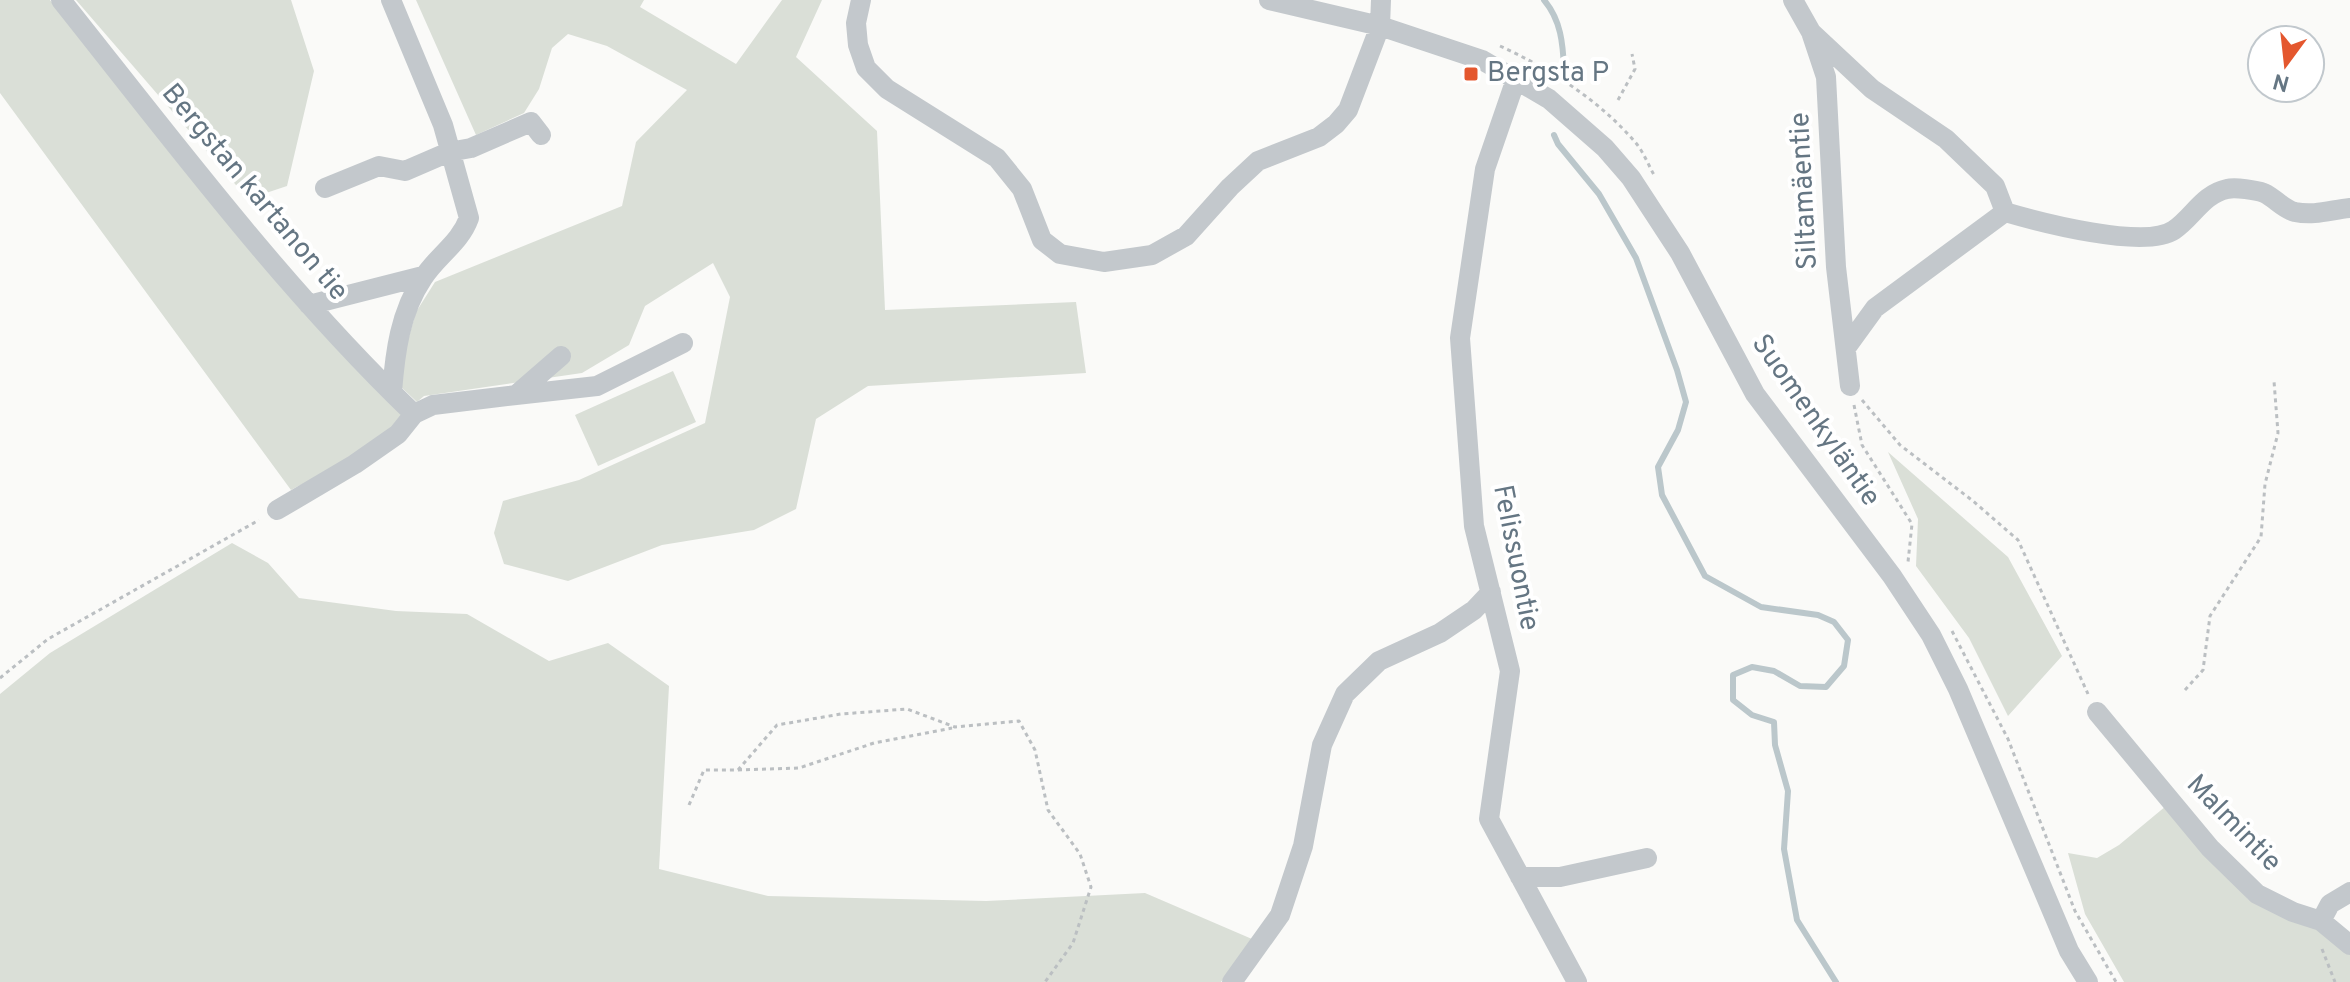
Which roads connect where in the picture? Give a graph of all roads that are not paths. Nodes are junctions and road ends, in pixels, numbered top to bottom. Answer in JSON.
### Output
{"nodes":[{"id":1,"x":61,"y":0,"type":"edge"},
{"id":2,"x":391,"y":0,"type":"edge"},
{"id":3,"x":861,"y":0,"type":"edge"},
{"id":4,"x":1269,"y":0,"type":"edge"},
{"id":5,"x":1381,"y":0,"type":"edge"},
{"id":6,"x":1793,"y":0,"type":"edge"},
{"id":7,"x":1380,"y":26,"type":"junction"},
{"id":8,"x":1811,"y":32,"type":"junction"},
{"id":9,"x":1516,"y":79,"type":"junction"},
{"id":10,"x":541,"y":135,"type":"dead end"},
{"id":11,"x":449,"y":152,"type":"junction"},
{"id":12,"x":325,"y":188,"type":"dead end"},
{"id":13,"x":2350,"y":208,"type":"edge"},
{"id":14,"x":2005,"y":212,"type":"junction"},
{"id":15,"x":423,"y":276,"type":"junction"},
{"id":16,"x":309,"y":305,"type":"junction"},
{"id":17,"x":683,"y":343,"type":"dead end"},
{"id":18,"x":1846,"y":348,"type":"junction"},
{"id":19,"x":561,"y":356,"type":"dead end"},
{"id":20,"x":1850,"y":386,"type":"road end"},
{"id":21,"x":392,"y":392,"type":"junction"},
{"id":22,"x":516,"y":395,"type":"junction"},
{"id":23,"x":414,"y":414,"type":"junction"},
{"id":24,"x":277,"y":510,"type":"road end"},
{"id":25,"x":1491,"y":592,"type":"junction"},
{"id":26,"x":2097,"y":712,"type":"road end"},
{"id":27,"x":1647,"y":858,"type":"dead end"},
{"id":28,"x":1520,"y":877,"type":"junction"},
{"id":29,"x":2350,"y":892,"type":"edge"},
{"id":30,"x":2321,"y":921,"type":"junction"},
{"id":31,"x":2350,"y":945,"type":"edge"},
{"id":32,"x":1232,"y":982,"type":"edge"},
{"id":33,"x":1577,"y":982,"type":"edge"},
{"id":34,"x":2088,"y":982,"type":"edge"}],
"edges":[{"from":1,"to":16,"type":"street","name":"Bergstan kartanon tie"},
{"from":2,"to":11,"type":"street"},
{"from":3,"to":7,"type":"street"},
{"from":4,"to":7,"type":"street","name":"Suomenkyläntie"},
{"from":5,"to":7,"type":"street"},
{"from":6,"to":8,"type":"street","name":"Siltamäentie"},
{"from":7,"to":9,"type":"street","name":"Suomenkyläntie"},
{"from":8,"to":14,"type":"street"},
{"from":8,"to":18,"type":"street","name":"Siltamäentie"},
{"from":9,"to":25,"type":"street","name":"Felissuontie"},
{"from":9,"to":34,"type":"street","name":"Suomenkyläntie"},
{"from":10,"to":11,"type":"street"},
{"from":11,"to":12,"type":"street"},
{"from":11,"to":15,"type":"street"},
{"from":13,"to":14,"type":"street"},
{"from":14,"to":18,"type":"street"},
{"from":15,"to":16,"type":"street"},
{"from":15,"to":21,"type":"street"},
{"from":16,"to":21,"type":"street","name":"Bergstan kartanon tie"},
{"from":17,"to":22,"type":"street"},
{"from":18,"to":20,"type":"street","name":"Siltamäentie"},
{"from":19,"to":22,"type":"street"},
{"from":21,"to":23,"type":"street","name":"Bergstan kartanon tie"},
{"from":22,"to":23,"type":"street"},
{"from":23,"to":24,"type":"street"},
{"from":25,"to":28,"type":"street","name":"Felissuontie"},
{"from":25,"to":32,"type":"street"},
{"from":26,"to":30,"type":"street","name":"Malmintie"},
{"from":27,"to":28,"type":"street"},
{"from":28,"to":33,"type":"street","name":"Felissuontie"},
{"from":29,"to":30,"type":"street"},
{"from":30,"to":31,"type":"street","name":"Malmintie"}]}
